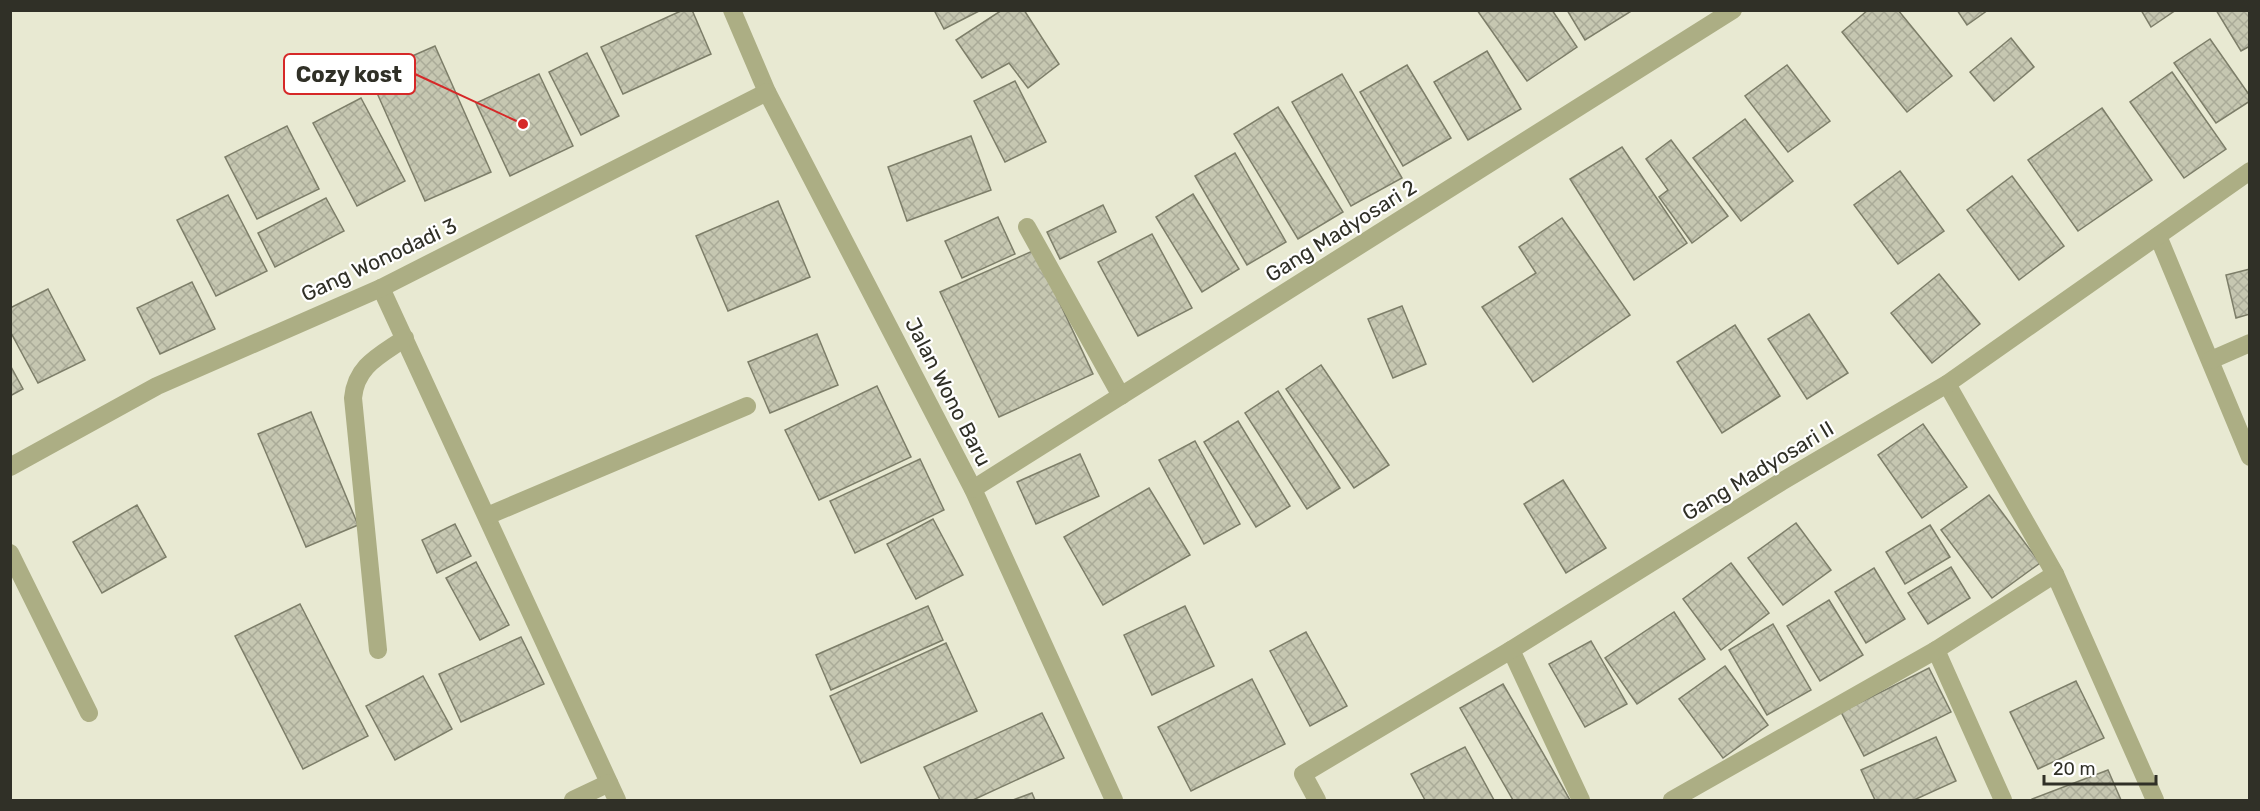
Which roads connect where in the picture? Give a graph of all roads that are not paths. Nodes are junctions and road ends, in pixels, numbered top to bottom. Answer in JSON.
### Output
{"nodes":[{"id":1,"x":732,"y":10,"type":"edge"},
{"id":2,"x":1732,"y":10,"type":"edge"},
{"id":3,"x":767,"y":92,"type":"junction"},
{"id":4,"x":2250,"y":171,"type":"edge"},
{"id":5,"x":1027,"y":227,"type":"dead end"},
{"id":6,"x":2158,"y":236,"type":"junction"},
{"id":7,"x":381,"y":288,"type":"junction"},
{"id":8,"x":405,"y":338,"type":"junction"},
{"id":9,"x":2250,"y":343,"type":"edge"},
{"id":10,"x":2211,"y":360,"type":"junction"},
{"id":11,"x":1947,"y":384,"type":"junction"},
{"id":12,"x":1121,"y":396,"type":"junction"},
{"id":13,"x":747,"y":406,"type":"dead end"},
{"id":14,"x":2250,"y":457,"type":"edge"},
{"id":15,"x":10,"y":467,"type":"edge"},
{"id":16,"x":973,"y":489,"type":"junction"},
{"id":17,"x":487,"y":516,"type":"junction"},
{"id":18,"x":10,"y":553,"type":"edge"},
{"id":19,"x":2055,"y":574,"type":"junction"},
{"id":20,"x":378,"y":650,"type":"dead end"},
{"id":21,"x":1512,"y":650,"type":"junction"},
{"id":22,"x":1936,"y":650,"type":"junction"},
{"id":23,"x":89,"y":712,"type":"dead end"},
{"id":24,"x":609,"y":783,"type":"junction"},
{"id":25,"x":573,"y":801,"type":"edge"},
{"id":26,"x":617,"y":801,"type":"edge"},
{"id":27,"x":1114,"y":801,"type":"edge"},
{"id":28,"x":1317,"y":801,"type":"edge"},
{"id":29,"x":1581,"y":801,"type":"edge"},
{"id":30,"x":1672,"y":801,"type":"edge"},
{"id":31,"x":2003,"y":801,"type":"edge"},
{"id":32,"x":2155,"y":801,"type":"edge"}],
"edges":[{"from":1,"to":3,"type":"street","name":"Jalan Wono Baru"},
{"from":2,"to":12,"type":"street","name":"Gang Madyosari 2"},
{"from":3,"to":7,"type":"street","name":"Gang Wonodadi 3"},
{"from":3,"to":16,"type":"street","name":"Jalan Wono Baru"},
{"from":4,"to":6,"type":"street","name":"Gang Madyosari II"},
{"from":5,"to":12,"type":"street"},
{"from":6,"to":10,"type":"street"},
{"from":6,"to":11,"type":"street","name":"Gang Madyosari II"},
{"from":7,"to":8,"type":"street"},
{"from":7,"to":15,"type":"street","name":"Gang Wonodadi 3"},
{"from":8,"to":17,"type":"street"},
{"from":8,"to":20,"type":"street"},
{"from":9,"to":10,"type":"street"},
{"from":10,"to":14,"type":"street"},
{"from":11,"to":19,"type":"street"},
{"from":11,"to":21,"type":"street","name":"Gang Madyosari II"},
{"from":12,"to":16,"type":"street","name":"Gang Madyosari 2"},
{"from":13,"to":17,"type":"street"},
{"from":16,"to":27,"type":"street","name":"Jalan Wono Baru"},
{"from":17,"to":24,"type":"street"},
{"from":18,"to":23,"type":"street"},
{"from":19,"to":22,"type":"street"},
{"from":19,"to":32,"type":"street"},
{"from":21,"to":28,"type":"street","name":"Gang Madyosari II"},
{"from":21,"to":29,"type":"street"},
{"from":22,"to":30,"type":"street"},
{"from":22,"to":31,"type":"street"},
{"from":24,"to":25,"type":"street"},
{"from":24,"to":26,"type":"street"}]}
